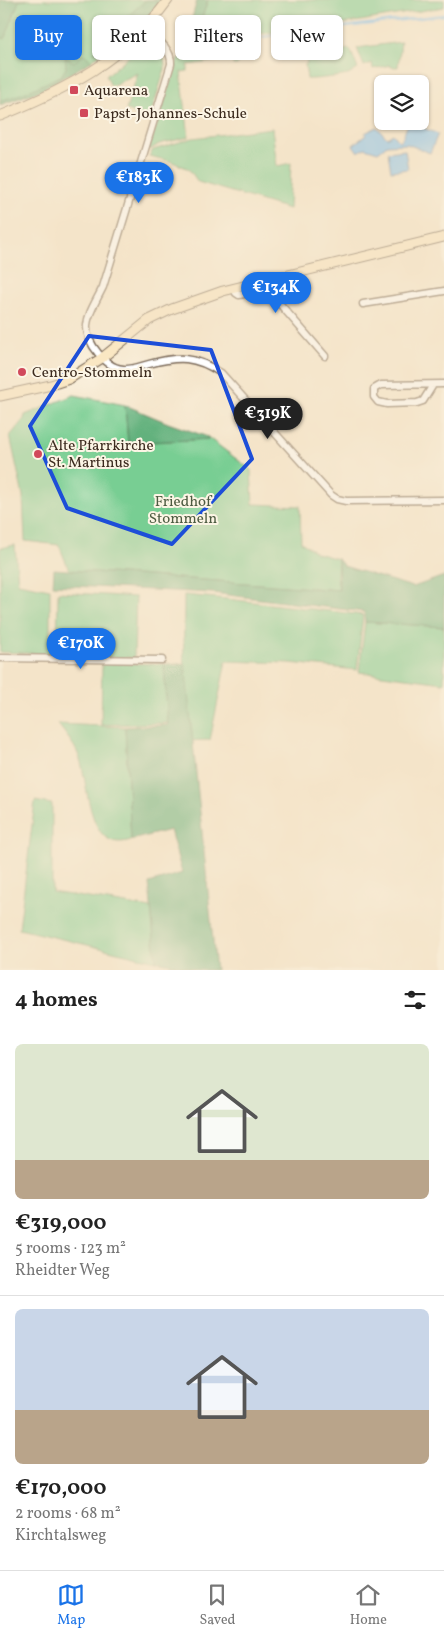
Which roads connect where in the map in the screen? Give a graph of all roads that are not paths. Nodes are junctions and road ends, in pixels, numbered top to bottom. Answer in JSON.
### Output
{"nodes":[{"id":1,"x":168,"y":0,"type":"edge"},
{"id":2,"x":156,"y":15,"type":"edge"},
{"id":3,"x":165,"y":48,"type":"edge"},
{"id":4,"x":109,"y":60,"type":"edge"},
{"id":5,"x":0,"y":116,"type":"edge"},
{"id":6,"x":444,"y":237,"type":"edge"},
{"id":7,"x":234,"y":289,"type":"junction"},
{"id":8,"x":444,"y":291,"type":"edge"},
{"id":9,"x":363,"y":304,"type":"dead end"},
{"id":10,"x":325,"y":356,"type":"dead end"},
{"id":11,"x":102,"y":358,"type":"junction"},
{"id":12,"x":444,"y":384,"type":"edge"},
{"id":13,"x":433,"y":385,"type":"junction"},
{"id":14,"x":0,"y":396,"type":"edge"},
{"id":15,"x":444,"y":500,"type":"edge"},
{"id":16,"x":0,"y":658,"type":"edge"},
{"id":17,"x":162,"y":660,"type":"dead end"}],
"edges":[{"from":1,"to":2,"type":"street"},
{"from":3,"to":11,"type":"street"},
{"from":4,"to":5,"type":"street"},
{"from":6,"to":7,"type":"street"},
{"from":7,"to":10,"type":"street"},
{"from":7,"to":11,"type":"street"},
{"from":8,"to":9,"type":"street"},
{"from":11,"to":14,"type":"street"},
{"from":11,"to":15,"type":"street"},
{"from":12,"to":13,"type":"street"},
{"from":13,"to":13,"type":"street"},
{"from":16,"to":17,"type":"street"}]}
